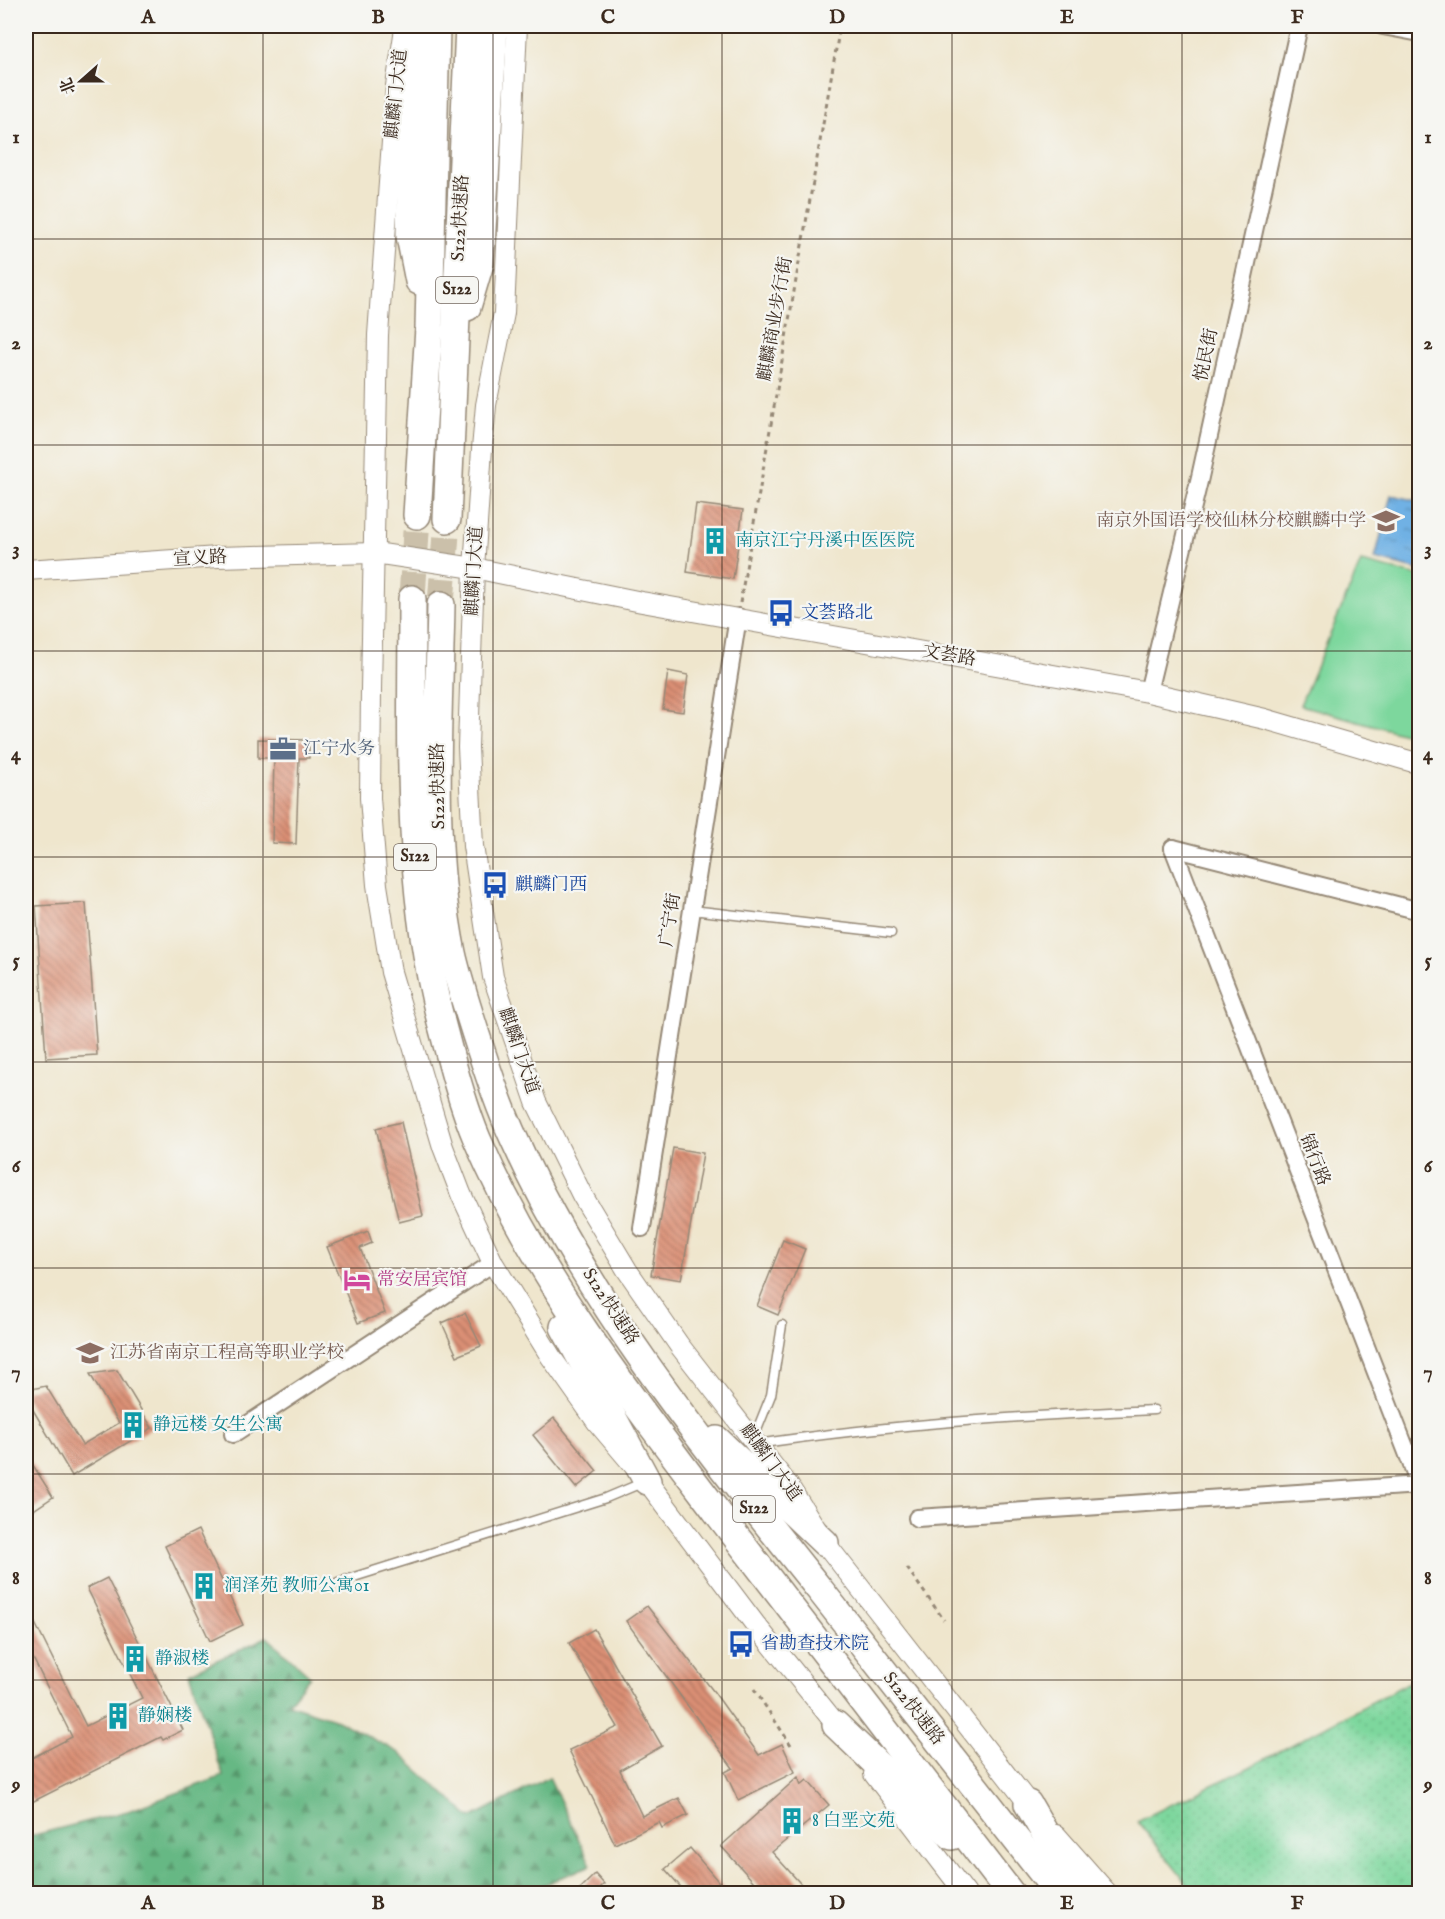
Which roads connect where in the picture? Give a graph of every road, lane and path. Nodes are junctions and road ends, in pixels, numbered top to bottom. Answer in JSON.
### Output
{"nodes":[{"id":1,"x":405,"y":26,"type":"edge"},
{"id":2,"x":414,"y":26,"type":"edge"},
{"id":3,"x":436,"y":26,"type":"edge"},
{"id":4,"x":469,"y":26,"type":"edge"},
{"id":5,"x":494,"y":26,"type":"edge"},
{"id":6,"x":517,"y":26,"type":"edge"},
{"id":7,"x":840,"y":26,"type":"edge"},
{"id":8,"x":1299,"y":26,"type":"edge"},
{"id":9,"x":1383,"y":26,"type":"edge"},
{"id":10,"x":1419,"y":33,"type":"edge"},
{"id":11,"x":429,"y":328,"type":"junction"},
{"id":12,"x":454,"y":352,"type":"junction"},
{"id":13,"x":417,"y":515,"type":"tunnel mouth"},
{"id":14,"x":447,"y":519,"type":"tunnel mouth"},
{"id":15,"x":375,"y":553,"type":"junction"},
{"id":16,"x":474,"y":568,"type":"junction"},
{"id":17,"x":26,"y":570,"type":"edge"},
{"id":18,"x":412,"y":599,"type":"tunnel mouth"},
{"id":19,"x":441,"y":605,"type":"tunnel mouth"},
{"id":20,"x":738,"y":617,"type":"junction"},
{"id":21,"x":1148,"y":692,"type":"junction"},
{"id":22,"x":1419,"y":764,"type":"edge"},
{"id":23,"x":692,"y":910,"type":"junction"},
{"id":24,"x":1419,"y":911,"type":"edge"},
{"id":25,"x":891,"y":933,"type":"dead end"},
{"id":26,"x":520,"y":1227,"type":"junction"},
{"id":27,"x":642,"y":1228,"type":"dead end"},
{"id":28,"x":494,"y":1263,"type":"junction"},
{"id":29,"x":782,"y":1325,"type":"dead end"},
{"id":30,"x":662,"y":1387,"type":"junction"},
{"id":31,"x":1154,"y":1410,"type":"dead end"},
{"id":32,"x":233,"y":1434,"type":"dead end"},
{"id":33,"x":755,"y":1442,"type":"junction"},
{"id":34,"x":647,"y":1481,"type":"junction"},
{"id":35,"x":1419,"y":1485,"type":"edge"},
{"id":36,"x":917,"y":1518,"type":"dead end"},
{"id":37,"x":825,"y":1542,"type":"junction"},
{"id":38,"x":907,"y":1568,"type":"dead end"},
{"id":39,"x":338,"y":1582,"type":"dead end"},
{"id":40,"x":944,"y":1620,"type":"dead end"},
{"id":41,"x":754,"y":1689,"type":"dead end"},
{"id":42,"x":836,"y":1725,"type":"junction"},
{"id":43,"x":791,"y":1745,"type":"dead end"},
{"id":44,"x":1028,"y":1804,"type":"junction"},
{"id":45,"x":1011,"y":1892,"type":"edge"},
{"id":46,"x":966,"y":1893,"type":"edge"},
{"id":47,"x":1059,"y":1893,"type":"edge"},
{"id":48,"x":1080,"y":1893,"type":"edge"},
{"id":49,"x":1108,"y":1893,"type":"edge"}],
"edges":[{"from":1,"to":15,"type":"street","name":"麒麟门大道"},
{"from":2,"to":11,"type":"highway"},
{"from":3,"to":11,"type":"highway","name":"S122快速路","number":"S122"},
{"from":4,"to":12,"type":"highway","name":"S122快速路","number":"S122"},
{"from":5,"to":12,"type":"highway"},
{"from":6,"to":16,"type":"street","name":"麒麟门大道"},
{"from":7,"to":20,"type":"path","name":"麒麟商业步行街"},
{"from":8,"to":21,"type":"street","name":"悦民街"},
{"from":9,"to":10,"type":"street"},
{"from":11,"to":13,"type":"highway","name":"S122快速路","number":"S122"},
{"from":12,"to":14,"type":"highway","name":"S122快速路","number":"S122"},
{"from":15,"to":16,"type":"street","name":"宣义路"},
{"from":15,"to":17,"type":"street","name":"宣义路"},
{"from":15,"to":28,"type":"street","name":"麒麟门大道"},
{"from":16,"to":20,"type":"street","name":"文荟路"},
{"from":16,"to":33,"type":"street","name":"麒麟门大道"},
{"from":18,"to":26,"type":"highway","name":"S122快速路","number":"S122"},
{"from":19,"to":30,"type":"highway","name":"S122快速路","number":"S122"},
{"from":20,"to":21,"type":"street","name":"文荟路"},
{"from":20,"to":23,"type":"street","name":"广宁街"},
{"from":21,"to":22,"type":"street","name":"文荟路"},
{"from":23,"to":25,"type":"lane"},
{"from":23,"to":27,"type":"street","name":"广宁街"},
{"from":24,"to":35,"type":"street","name":"锦行路"},
{"from":26,"to":34,"type":"highway"},
{"from":26,"to":45,"type":"highway","name":"S122快速路","number":"S122"},
{"from":28,"to":32,"type":"street"},
{"from":28,"to":34,"type":"street","name":"麒麟门大道"},
{"from":29,"to":33,"type":"lane"},
{"from":30,"to":37,"type":"highway"},
{"from":30,"to":47,"type":"highway","name":"S122快速路","number":"S122"},
{"from":31,"to":33,"type":"lane"},
{"from":33,"to":37,"type":"street","name":"麒麟门大道"},
{"from":34,"to":39,"type":"lane"},
{"from":34,"to":42,"type":"street","name":"麒麟门大道"},
{"from":35,"to":36,"type":"street"},
{"from":37,"to":44,"type":"street","name":"麒麟门大道"},
{"from":38,"to":40,"type":"path"},
{"from":41,"to":43,"type":"path"},
{"from":42,"to":45,"type":"highway"},
{"from":42,"to":46,"type":"street","name":"麒麟门大道"},
{"from":44,"to":48,"type":"highway"},
{"from":44,"to":49,"type":"street","name":"麒麟门大道"}]}
